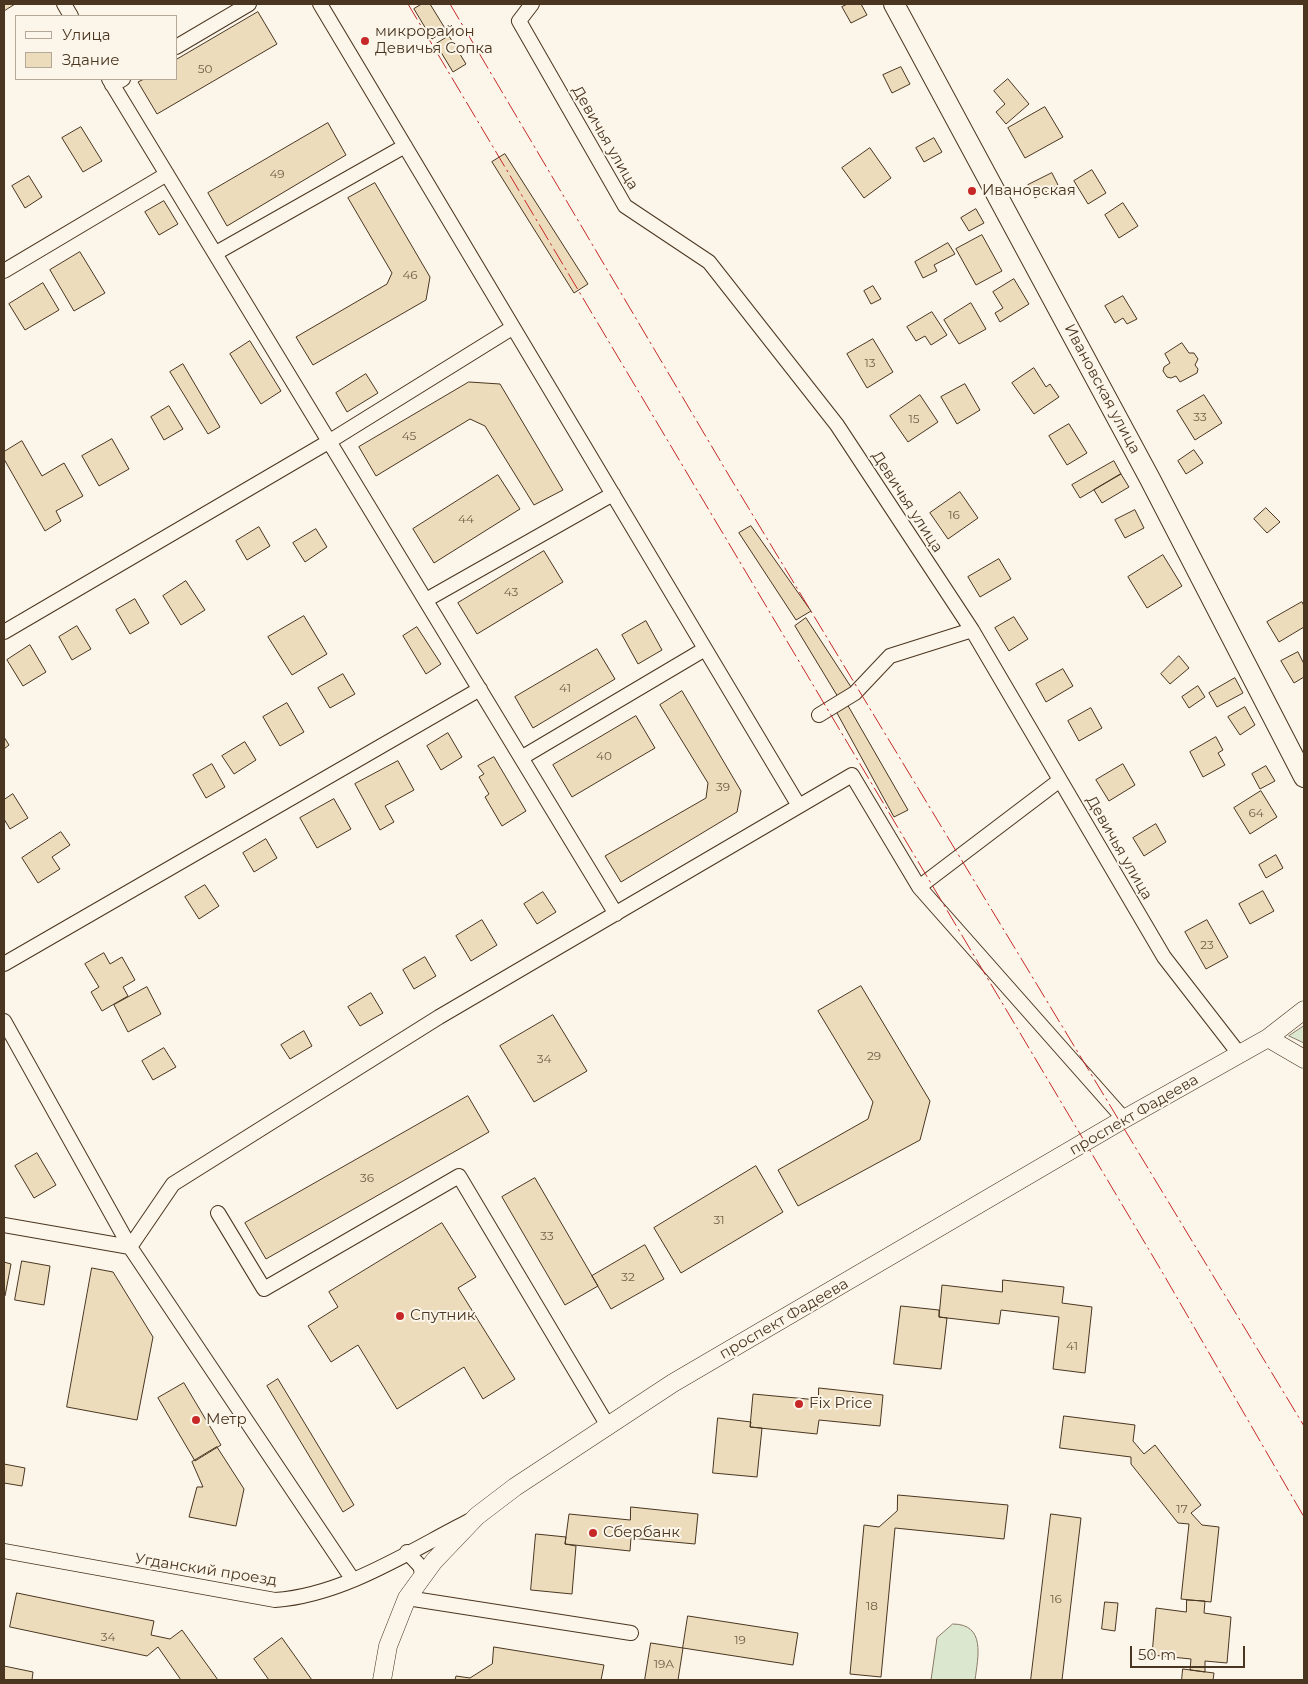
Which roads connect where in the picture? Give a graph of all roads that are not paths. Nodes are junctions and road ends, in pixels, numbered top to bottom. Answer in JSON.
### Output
{"nodes":[{"id":1,"x":64,"y":4,"type":"edge"},
{"id":2,"x":249,"y":4,"type":"edge"},
{"id":3,"x":320,"y":4,"type":"edge"},
{"id":4,"x":532,"y":4,"type":"edge"},
{"id":5,"x":894,"y":4,"type":"edge"},
{"id":6,"x":70,"y":15,"type":"edge"},
{"id":7,"x":178,"y":46,"type":"edge"},
{"id":8,"x":115,"y":81,"type":"edge"},
{"id":9,"x":405,"y":146,"type":"junction"},
{"id":10,"x":167,"y":174,"type":"junction"},
{"id":11,"x":216,"y":253,"type":"junction"},
{"id":12,"x":4,"y":271,"type":"edge"},
{"id":13,"x":512,"y":328,"type":"junction"},
{"id":14,"x":330,"y":441,"type":"junction"},
{"id":15,"x":613,"y":494,"type":"junction"},
{"id":16,"x":426,"y":600,"type":"junction"},
{"id":17,"x":972,"y":630,"type":"junction"},
{"id":18,"x":4,"y":632,"type":"edge"},
{"id":19,"x":705,"y":649,"type":"junction"},
{"id":20,"x":480,"y":689,"type":"junction"},
{"id":21,"x":818,"y":715,"type":"dead end"},
{"id":22,"x":521,"y":758,"type":"junction"},
{"id":23,"x":1304,"y":777,"type":"edge"},
{"id":24,"x":1060,"y":780,"type":"junction"},
{"id":25,"x":798,"y":806,"type":"junction"},
{"id":26,"x":919,"y":887,"type":"junction"},
{"id":27,"x":616,"y":914,"type":"junction"},
{"id":28,"x":4,"y":964,"type":"edge"},
{"id":29,"x":1304,"y":1010,"type":"edge"},
{"id":30,"x":4,"y":1021,"type":"edge"},
{"id":31,"x":1268,"y":1038,"type":"junction"},
{"id":32,"x":1240,"y":1055,"type":"junction"},
{"id":33,"x":1304,"y":1059,"type":"edge"},
{"id":34,"x":1124,"y":1119,"type":"junction"},
{"id":35,"x":218,"y":1213,"type":"dead end"},
{"id":36,"x":4,"y":1225,"type":"edge"},
{"id":37,"x":130,"y":1247,"type":"junction"},
{"id":38,"x":608,"y":1426,"type":"junction"},
{"id":39,"x":477,"y":1516,"type":"junction"},
{"id":40,"x":4,"y":1552,"type":"edge"},
{"id":41,"x":408,"y":1552,"type":"junction"},
{"id":42,"x":423,"y":1576,"type":"junction"},
{"id":43,"x":353,"y":1580,"type":"junction"},
{"id":44,"x":406,"y":1598,"type":"junction"},
{"id":45,"x":630,"y":1633,"type":"dead end"},
{"id":46,"x":382,"y":1680,"type":"edge"}],
"edges":[{"from":1,"to":6,"type":"street"},
{"from":2,"to":7,"type":"street"},
{"from":3,"to":9,"type":"street"},
{"from":4,"to":17,"type":"street","name":"Девичья улица"},
{"from":5,"to":23,"type":"main road","name":"Ивановская улица"},
{"from":8,"to":10,"type":"street"},
{"from":9,"to":11,"type":"street"},
{"from":9,"to":13,"type":"street"},
{"from":10,"to":11,"type":"street"},
{"from":10,"to":12,"type":"street"},
{"from":11,"to":14,"type":"street"},
{"from":13,"to":14,"type":"street"},
{"from":13,"to":15,"type":"street"},
{"from":14,"to":16,"type":"street"},
{"from":14,"to":18,"type":"street"},
{"from":15,"to":16,"type":"street"},
{"from":15,"to":19,"type":"street"},
{"from":16,"to":20,"type":"street"},
{"from":17,"to":21,"type":"street"},
{"from":17,"to":24,"type":"street","name":"Девичья улица"},
{"from":19,"to":22,"type":"street"},
{"from":19,"to":25,"type":"street"},
{"from":20,"to":22,"type":"street"},
{"from":20,"to":28,"type":"street"},
{"from":22,"to":27,"type":"street"},
{"from":24,"to":26,"type":"street"},
{"from":24,"to":32,"type":"street","name":"Девичья улица"},
{"from":25,"to":26,"type":"street"},
{"from":25,"to":27,"type":"street"},
{"from":26,"to":34,"type":"street"},
{"from":27,"to":37,"type":"street"},
{"from":29,"to":31,"type":"street","name":"проспект Фадеева"},
{"from":30,"to":37,"type":"street"},
{"from":31,"to":32,"type":"street","name":"проспект Фадеева"},
{"from":31,"to":33,"type":"street"},
{"from":32,"to":34,"type":"street","name":"проспект Фадеева"},
{"from":34,"to":38,"type":"street","name":"проспект Фадеева"},
{"from":35,"to":38,"type":"street"},
{"from":36,"to":37,"type":"street"},
{"from":37,"to":43,"type":"street"},
{"from":38,"to":39,"type":"street","name":"проспект Фадеева"},
{"from":39,"to":41,"type":"street","name":"Угданский проезд"},
{"from":39,"to":42,"type":"street","name":"проспект Фадеева"},
{"from":40,"to":43,"type":"street","name":"Угданский проезд"},
{"from":41,"to":42,"type":"street"},
{"from":41,"to":43,"type":"street","name":"Угданский проезд"},
{"from":42,"to":44,"type":"street","name":"проспект Фадеева"},
{"from":44,"to":45,"type":"street"},
{"from":44,"to":46,"type":"street","name":"проспект Фадеева"}]}
